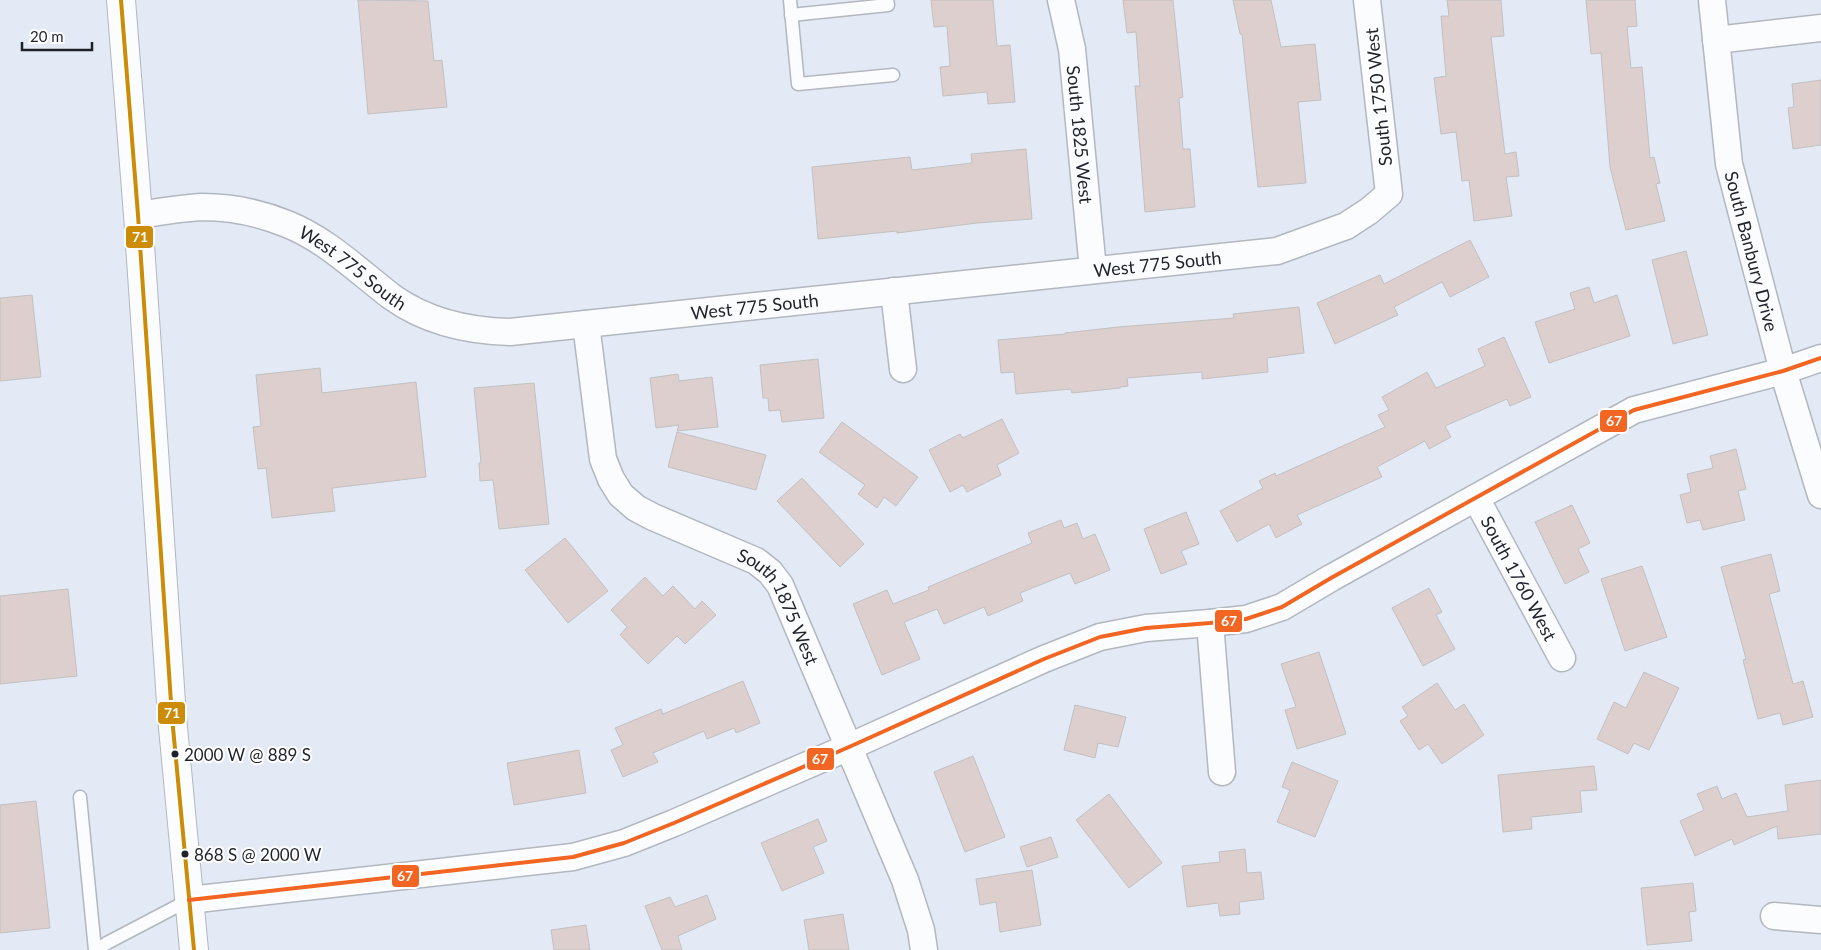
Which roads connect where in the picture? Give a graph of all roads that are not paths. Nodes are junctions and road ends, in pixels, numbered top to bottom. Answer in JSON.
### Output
{"nodes":[{"id":1,"x":121,"y":0,"type":"edge"},
{"id":2,"x":790,"y":0,"type":"edge"},
{"id":3,"x":887,"y":0,"type":"edge"},
{"id":4,"x":1061,"y":0,"type":"edge"},
{"id":5,"x":1368,"y":0,"type":"edge"},
{"id":6,"x":1712,"y":0,"type":"edge"},
{"id":7,"x":791,"y":14,"type":"junction"},
{"id":8,"x":1821,"y":28,"type":"edge"},
{"id":9,"x":1716,"y":40,"type":"junction"},
{"id":10,"x":893,"y":75,"type":"dead end"},
{"id":11,"x":1389,"y":194,"type":"joint"},
{"id":12,"x":138,"y":215,"type":"junction"},
{"id":13,"x":1093,"y":270,"type":"junction"},
{"id":14,"x":894,"y":291,"type":"junction"},
{"id":15,"x":586,"y":324,"type":"junction"},
{"id":16,"x":1821,"y":358,"type":"edge"},
{"id":17,"x":903,"y":369,"type":"dead end"},
{"id":18,"x":1783,"y":371,"type":"junction"},
{"id":19,"x":1821,"y":495,"type":"edge"},
{"id":20,"x":1476,"y":498,"type":"junction"},
{"id":21,"x":1210,"y":624,"type":"junction"},
{"id":22,"x":1562,"y":658,"type":"dead end"},
{"id":23,"x":849,"y":747,"type":"junction"},
{"id":24,"x":1222,"y":772,"type":"dead end"},
{"id":25,"x":80,"y":797,"type":"dead end"},
{"id":26,"x":189,"y":900,"type":"junction"},
{"id":27,"x":1774,"y":916,"type":"dead end"},
{"id":28,"x":1821,"y":920,"type":"edge"},
{"id":29,"x":96,"y":950,"type":"edge"},
{"id":30,"x":194,"y":950,"type":"edge"},
{"id":31,"x":924,"y":950,"type":"edge"}],
"edges":[{"from":1,"to":12,"type":"main road"},
{"from":2,"to":7,"type":"lane"},
{"from":3,"to":7,"type":"lane"},
{"from":4,"to":13,"type":"street","name":"South 1825 West"},
{"from":5,"to":11,"type":"street","name":"South 1750 West"},
{"from":6,"to":9,"type":"street","name":"South Banbury Drive"},
{"from":7,"to":10,"type":"lane"},
{"from":8,"to":9,"type":"street"},
{"from":9,"to":18,"type":"street","name":"South Banbury Drive"},
{"from":11,"to":13,"type":"street","name":"West 775 South"},
{"from":12,"to":15,"type":"street","name":"West 775 South"},
{"from":12,"to":26,"type":"main road"},
{"from":13,"to":14,"type":"street","name":"West 775 South"},
{"from":14,"to":15,"type":"street","name":"West 775 South"},
{"from":14,"to":17,"type":"street"},
{"from":15,"to":23,"type":"street","name":"South 1875 West"},
{"from":16,"to":18,"type":"street"},
{"from":18,"to":19,"type":"street","name":"South Banbury Drive"},
{"from":18,"to":20,"type":"street"},
{"from":20,"to":21,"type":"street"},
{"from":20,"to":22,"type":"street","name":"South 1760 West"},
{"from":21,"to":23,"type":"street"},
{"from":21,"to":24,"type":"street"},
{"from":23,"to":26,"type":"street"},
{"from":23,"to":31,"type":"street","name":"South 1875 West"},
{"from":25,"to":29,"type":"lane"},
{"from":26,"to":29,"type":"lane"},
{"from":26,"to":30,"type":"main road"},
{"from":27,"to":28,"type":"street"}]}
